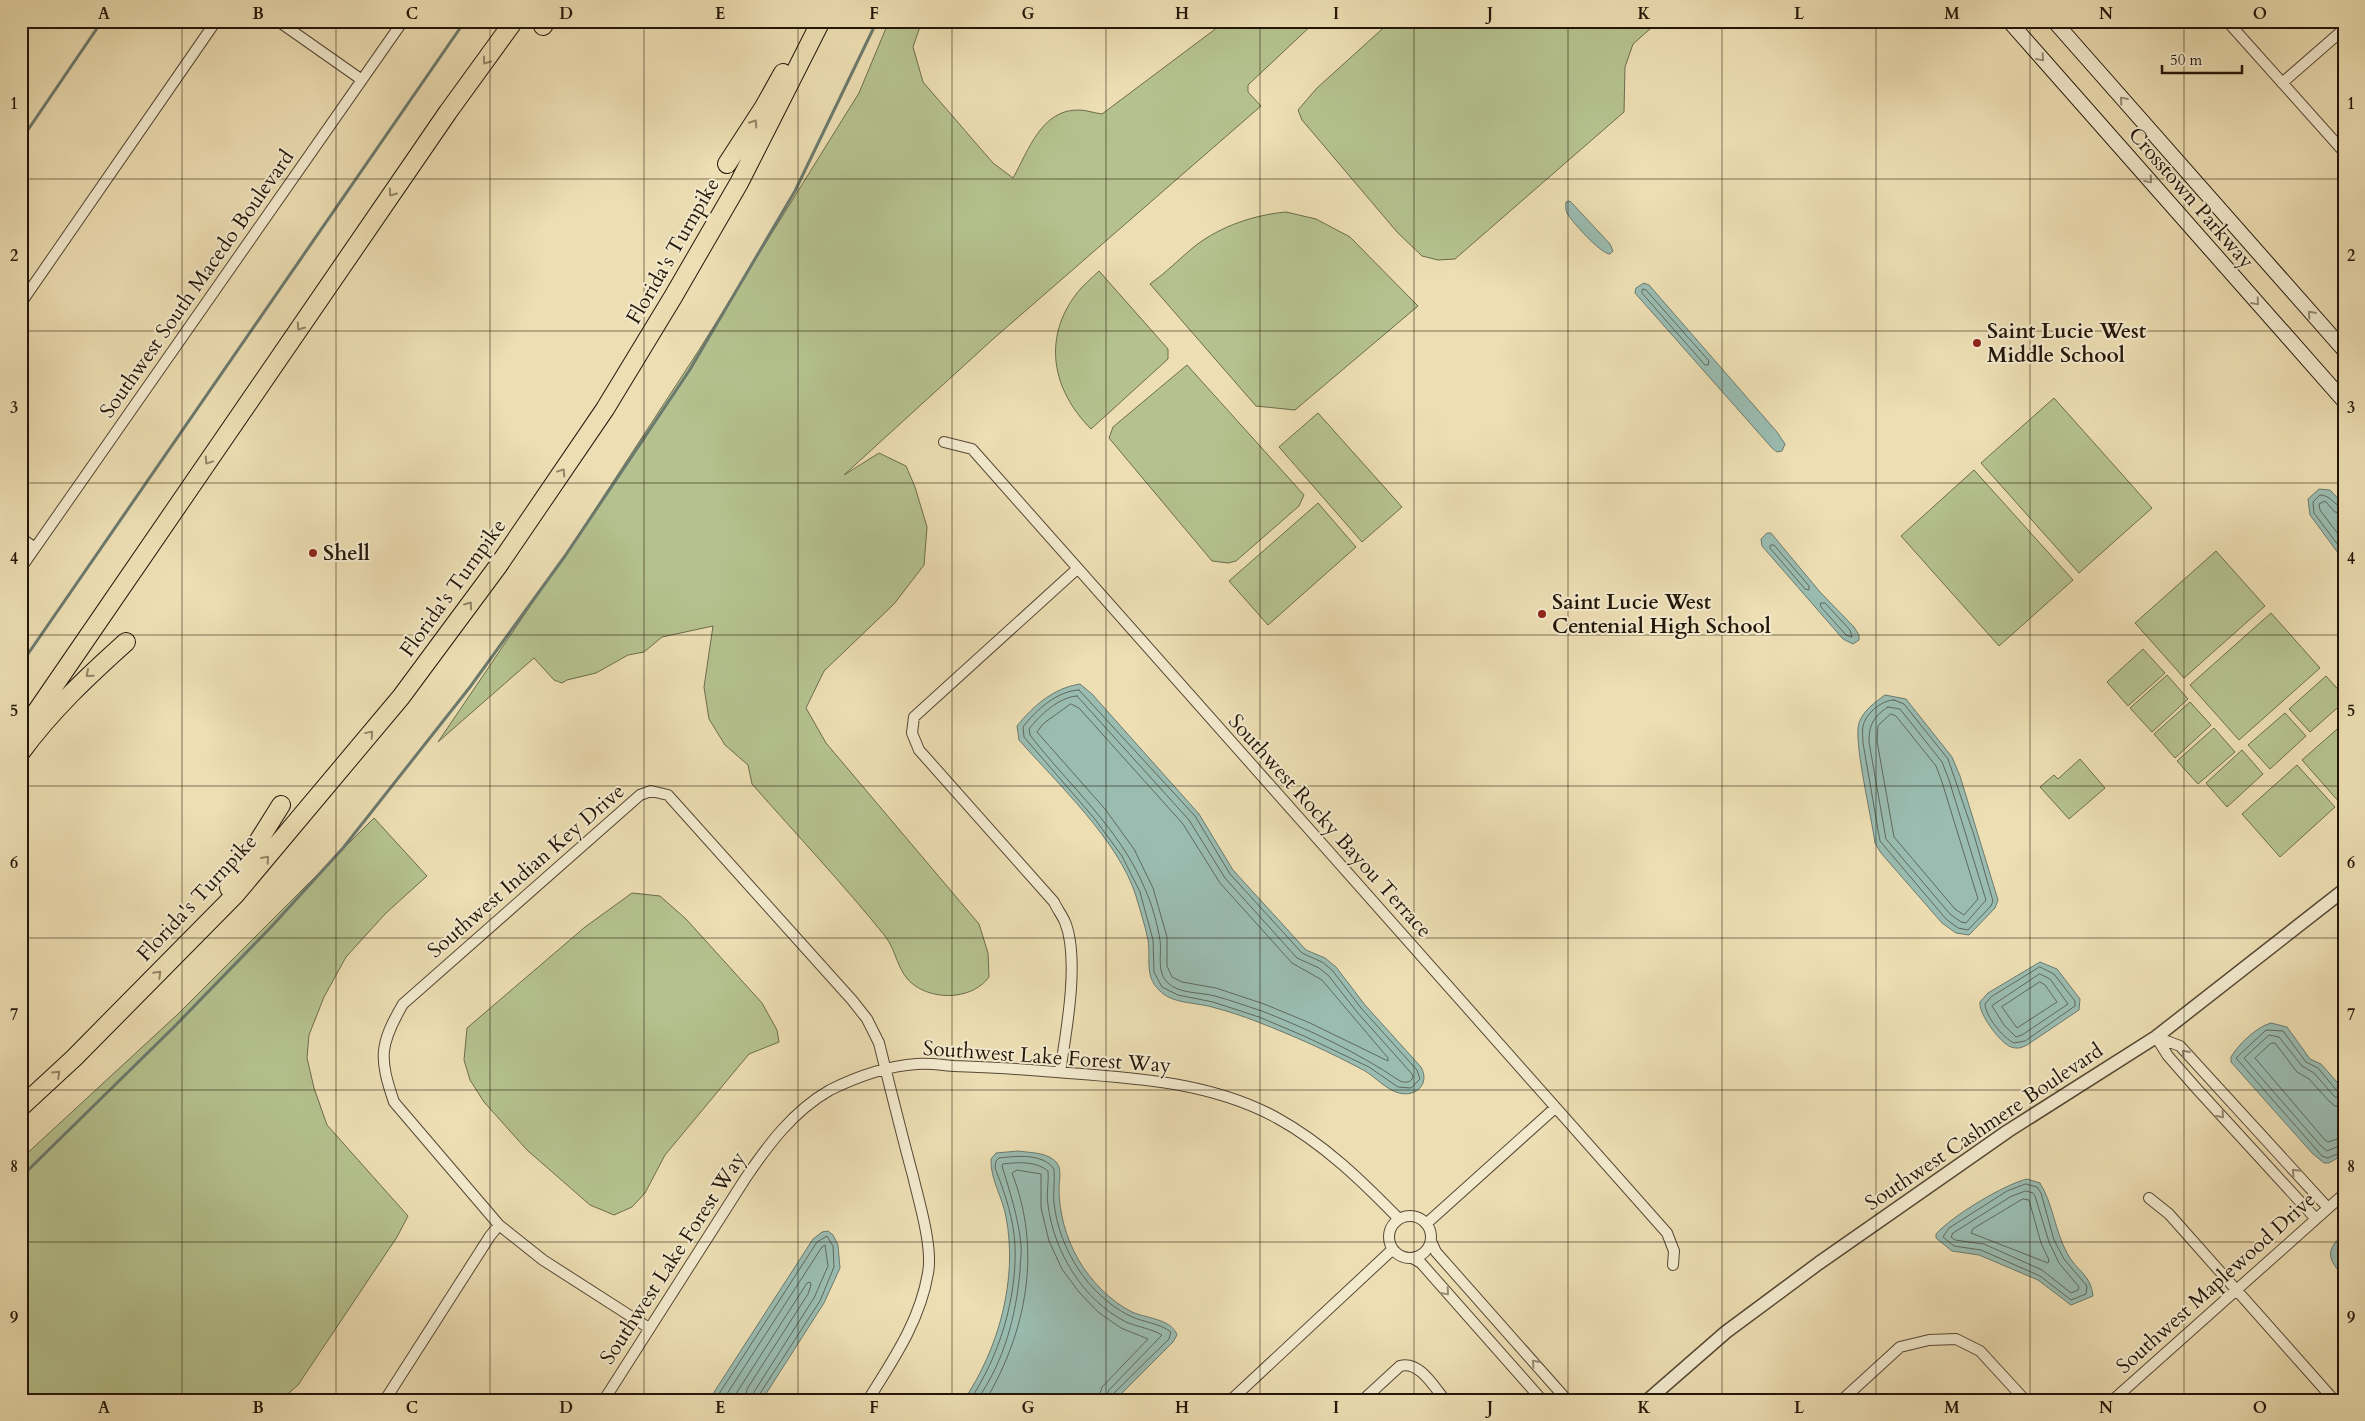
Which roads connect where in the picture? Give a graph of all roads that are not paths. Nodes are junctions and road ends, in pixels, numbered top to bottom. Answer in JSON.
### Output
{"nodes":[{"id":1,"x":216,"y":21,"type":"edge"},
{"id":2,"x":278,"y":21,"type":"edge"},
{"id":3,"x":403,"y":21,"type":"edge"},
{"id":4,"x":514,"y":21,"type":"edge"},
{"id":5,"x":815,"y":21,"type":"edge"},
{"id":6,"x":821,"y":21,"type":"edge"},
{"id":7,"x":2009,"y":21,"type":"edge"},
{"id":8,"x":2054,"y":21,"type":"edge"},
{"id":9,"x":2227,"y":21,"type":"edge"},
{"id":10,"x":2344,"y":30,"type":"edge"},
{"id":11,"x":362,"y":80,"type":"junction"},
{"id":12,"x":2282,"y":83,"type":"junction"},
{"id":13,"x":2344,"y":152,"type":"edge"},
{"id":14,"x":727,"y":164,"type":"dead end"},
{"id":15,"x":21,"y":303,"type":"edge"},
{"id":16,"x":2344,"y":350,"type":"edge"},
{"id":17,"x":2344,"y":401,"type":"edge"},
{"id":18,"x":944,"y":442,"type":"dead end"},
{"id":19,"x":21,"y":538,"type":"edge"},
{"id":20,"x":35,"y":548,"type":"junction"},
{"id":21,"x":21,"y":568,"type":"edge"},
{"id":22,"x":1077,"y":569,"type":"junction"},
{"id":23,"x":126,"y":642,"type":"dead end"},
{"id":24,"x":21,"y":734,"type":"edge"},
{"id":25,"x":21,"y":752,"type":"edge"},
{"id":26,"x":281,"y":805,"type":"dead end"},
{"id":27,"x":2344,"y":891,"type":"edge"},
{"id":28,"x":185,"y":946,"type":"junction"},
{"id":29,"x":2156,"y":1037,"type":"junction"},
{"id":30,"x":886,"y":1069,"type":"junction"},
{"id":31,"x":1060,"y":1072,"type":"junction"},
{"id":32,"x":21,"y":1107,"type":"edge"},
{"id":33,"x":1555,"y":1108,"type":"junction"},
{"id":34,"x":2344,"y":1194,"type":"edge"},
{"id":35,"x":2149,"y":1198,"type":"dead end"},
{"id":36,"x":2328,"y":1208,"type":"junction"},
{"id":37,"x":2316,"y":1219,"type":"junction"},
{"id":38,"x":1398,"y":1220,"type":"junction"},
{"id":39,"x":1426,"y":1224,"type":"junction"},
{"id":40,"x":499,"y":1225,"type":"junction"},
{"id":41,"x":1430,"y":1241,"type":"junction"},
{"id":42,"x":1393,"y":1249,"type":"junction"},
{"id":43,"x":1412,"y":1258,"type":"junction"},
{"id":44,"x":1673,"y":1265,"type":"dead end"},
{"id":45,"x":2237,"y":1290,"type":"junction"},
{"id":46,"x":1495,"y":1319,"type":"junction"},
{"id":47,"x":649,"y":1328,"type":"junction"},
{"id":48,"x":1484,"y":1334,"type":"junction"},
{"id":49,"x":385,"y":1400,"type":"edge"},
{"id":50,"x":604,"y":1400,"type":"edge"},
{"id":51,"x":868,"y":1400,"type":"edge"},
{"id":52,"x":1231,"y":1400,"type":"edge"},
{"id":53,"x":1363,"y":1400,"type":"edge"},
{"id":54,"x":1445,"y":1400,"type":"edge"},
{"id":55,"x":1542,"y":1400,"type":"edge"},
{"id":56,"x":1567,"y":1400,"type":"edge"},
{"id":57,"x":1648,"y":1400,"type":"edge"},
{"id":58,"x":1842,"y":1400,"type":"edge"},
{"id":59,"x":2024,"y":1400,"type":"edge"},
{"id":60,"x":2113,"y":1400,"type":"edge"},
{"id":61,"x":2334,"y":1400,"type":"edge"}],
"edges":[{"from":1,"to":15,"type":"street"},
{"from":2,"to":11,"type":"street"},
{"from":3,"to":11,"type":"street","name":"Southwest South Macedo Boulevard"},
{"from":4,"to":24,"type":"highway","one_way":true},
{"from":14,"to":5,"type":"highway","one_way":true},
{"from":28,"to":6,"type":"highway","name":"Florida's Turnpike","one_way":true},
{"from":7,"to":17,"type":"main road","name":"Crosstown Parkway","one_way":true},
{"from":16,"to":8,"type":"main road","name":"Crosstown Parkway","one_way":true},
{"from":9,"to":12,"type":"street"},
{"from":10,"to":12,"type":"street"},
{"from":11,"to":20,"type":"street","name":"Southwest South Macedo Boulevard"},
{"from":12,"to":13,"type":"street"},
{"from":18,"to":22,"type":"street","name":"Southwest Rocky Bayou Terrace"},
{"from":19,"to":20,"type":"street"},
{"from":20,"to":21,"type":"street","name":"Southwest South Macedo Boulevard"},
{"from":22,"to":31,"type":"street"},
{"from":22,"to":33,"type":"street","name":"Southwest Rocky Bayou Terrace"},
{"from":23,"to":25,"type":"highway","one_way":true},
{"from":26,"to":28,"type":"highway"},
{"from":27,"to":29,"type":"street","name":"Southwest Cashmere Boulevard"},
{"from":32,"to":28,"type":"highway","name":"Florida's Turnpike","one_way":true},
{"from":36,"to":29,"type":"street","one_way":true},
{"from":29,"to":37,"type":"street","one_way":true},
{"from":29,"to":57,"type":"street","name":"Southwest Cashmere Boulevard"},
{"from":30,"to":31,"type":"street","name":"Southwest Lake Forest Way"},
{"from":30,"to":40,"type":"street","name":"Southwest Indian Key Drive"},
{"from":30,"to":47,"type":"street","name":"Southwest Lake Forest Way"},
{"from":30,"to":51,"type":"street","name":"Southwest Indian Key Drive"},
{"from":31,"to":38,"type":"street","name":"Southwest Lake Forest Way"},
{"from":33,"to":39,"type":"street"},
{"from":33,"to":44,"type":"street","name":"Southwest Rocky Bayou Terrace"},
{"from":34,"to":36,"type":"street","name":"Southwest Maplewood Drive"},
{"from":35,"to":45,"type":"street"},
{"from":36,"to":37,"type":"street","name":"Southwest Maplewood Drive"},
{"from":37,"to":45,"type":"street","name":"Southwest Maplewood Drive"},
{"from":38,"to":39,"type":"street"},
{"from":38,"to":42,"type":"street"},
{"from":39,"to":41,"type":"street"},
{"from":40,"to":47,"type":"street","name":"Southwest Indian Key Drive"},
{"from":40,"to":49,"type":"street"},
{"from":41,"to":43,"type":"street"},
{"from":41,"to":46,"type":"street"},
{"from":42,"to":43,"type":"street"},
{"from":42,"to":52,"type":"street"},
{"from":43,"to":48,"type":"street","one_way":true},
{"from":45,"to":60,"type":"street","name":"Southwest Maplewood Drive"},
{"from":45,"to":61,"type":"street"},
{"from":46,"to":48,"type":"street"},
{"from":56,"to":46,"type":"street","one_way":true},
{"from":47,"to":50,"type":"street","name":"Southwest Lake Forest Way"},
{"from":48,"to":55,"type":"street"},
{"from":53,"to":54,"type":"street"},
{"from":58,"to":59,"type":"street"}]}
